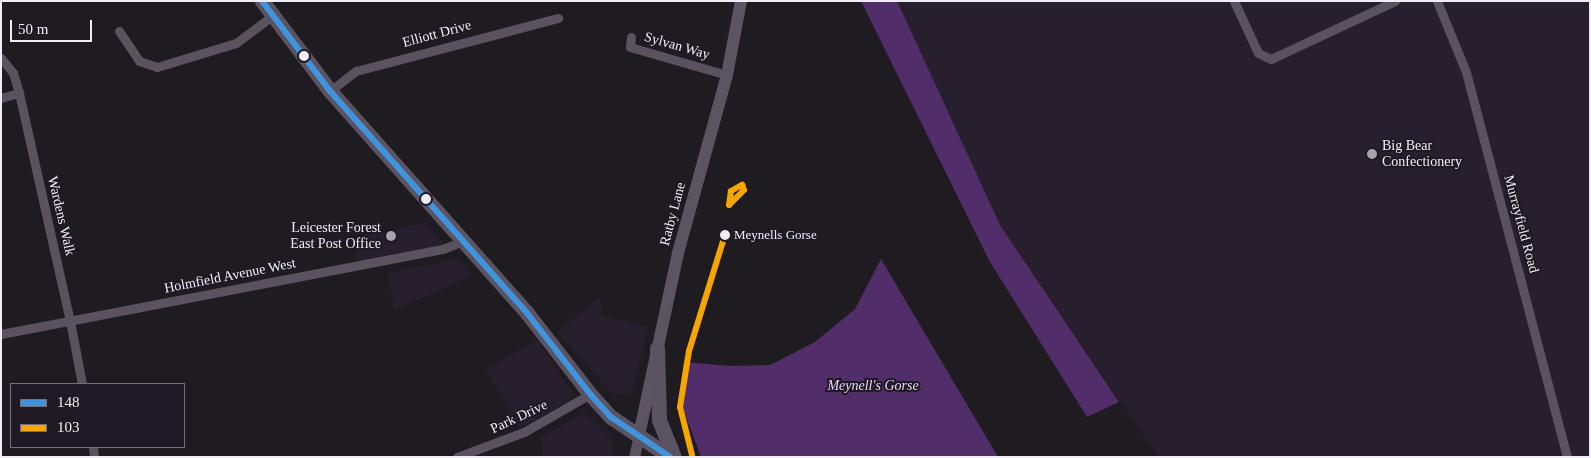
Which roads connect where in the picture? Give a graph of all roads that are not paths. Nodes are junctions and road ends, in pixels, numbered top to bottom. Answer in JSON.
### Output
{"nodes":[{"id":1,"x":262,"y":1,"type":"edge"},
{"id":2,"x":741,"y":1,"type":"edge"},
{"id":3,"x":1234,"y":1,"type":"edge"},
{"id":4,"x":1395,"y":1,"type":"edge"},
{"id":5,"x":1437,"y":1,"type":"edge"},
{"id":6,"x":272,"y":16,"type":"junction"},
{"id":7,"x":558,"y":18,"type":"dead end"},
{"id":8,"x":119,"y":31,"type":"dead end"},
{"id":9,"x":631,"y":37,"type":"dead end"},
{"id":10,"x":1,"y":58,"type":"edge"},
{"id":11,"x":727,"y":75,"type":"junction"},
{"id":12,"x":330,"y":90,"type":"junction"},
{"id":13,"x":18,"y":93,"type":"junction"},
{"id":14,"x":1,"y":98,"type":"edge"},
{"id":15,"x":463,"y":241,"type":"junction"},
{"id":16,"x":70,"y":320,"type":"junction"},
{"id":17,"x":1,"y":334,"type":"edge"},
{"id":18,"x":657,"y":348,"type":"junction"},
{"id":19,"x":82,"y":383,"type":"edge"},
{"id":20,"x":590,"y":394,"type":"junction"},
{"id":21,"x":639,"y":435,"type":"junction"},
{"id":22,"x":456,"y":457,"type":"edge"},
{"id":23,"x":634,"y":457,"type":"edge"},
{"id":24,"x":672,"y":457,"type":"edge"},
{"id":25,"x":1568,"y":457,"type":"edge"}],
"edges":[{"from":1,"to":6,"type":"main road"},
{"from":2,"to":11,"type":"main road","name":"Ratby Lane"},
{"from":3,"to":4,"type":"street"},
{"from":5,"to":25,"type":"street","name":"Murrayfield Road"},
{"from":6,"to":8,"type":"street"},
{"from":6,"to":12,"type":"main road"},
{"from":7,"to":12,"type":"street","name":"Elliott Drive"},
{"from":9,"to":11,"type":"street","name":"Sylvan Way"},
{"from":10,"to":13,"type":"street","name":"Wardens Walk"},
{"from":11,"to":18,"type":"main road","name":"Ratby Lane"},
{"from":12,"to":15,"type":"main road"},
{"from":13,"to":14,"type":"street"},
{"from":13,"to":16,"type":"street","name":"Wardens Walk"},
{"from":15,"to":16,"type":"street","name":"Holmfield Avenue West"},
{"from":15,"to":20,"type":"main road"},
{"from":16,"to":17,"type":"street","name":"Holmfield Avenue West"},
{"from":16,"to":19,"type":"street","name":"Wardens Walk"},
{"from":18,"to":21,"type":"main road","name":"Ratby Lane"},
{"from":18,"to":24,"type":"main road"},
{"from":20,"to":21,"type":"main road"},
{"from":20,"to":22,"type":"street","name":"Park Drive"},
{"from":21,"to":23,"type":"street"},
{"from":21,"to":24,"type":"main road"}]}
